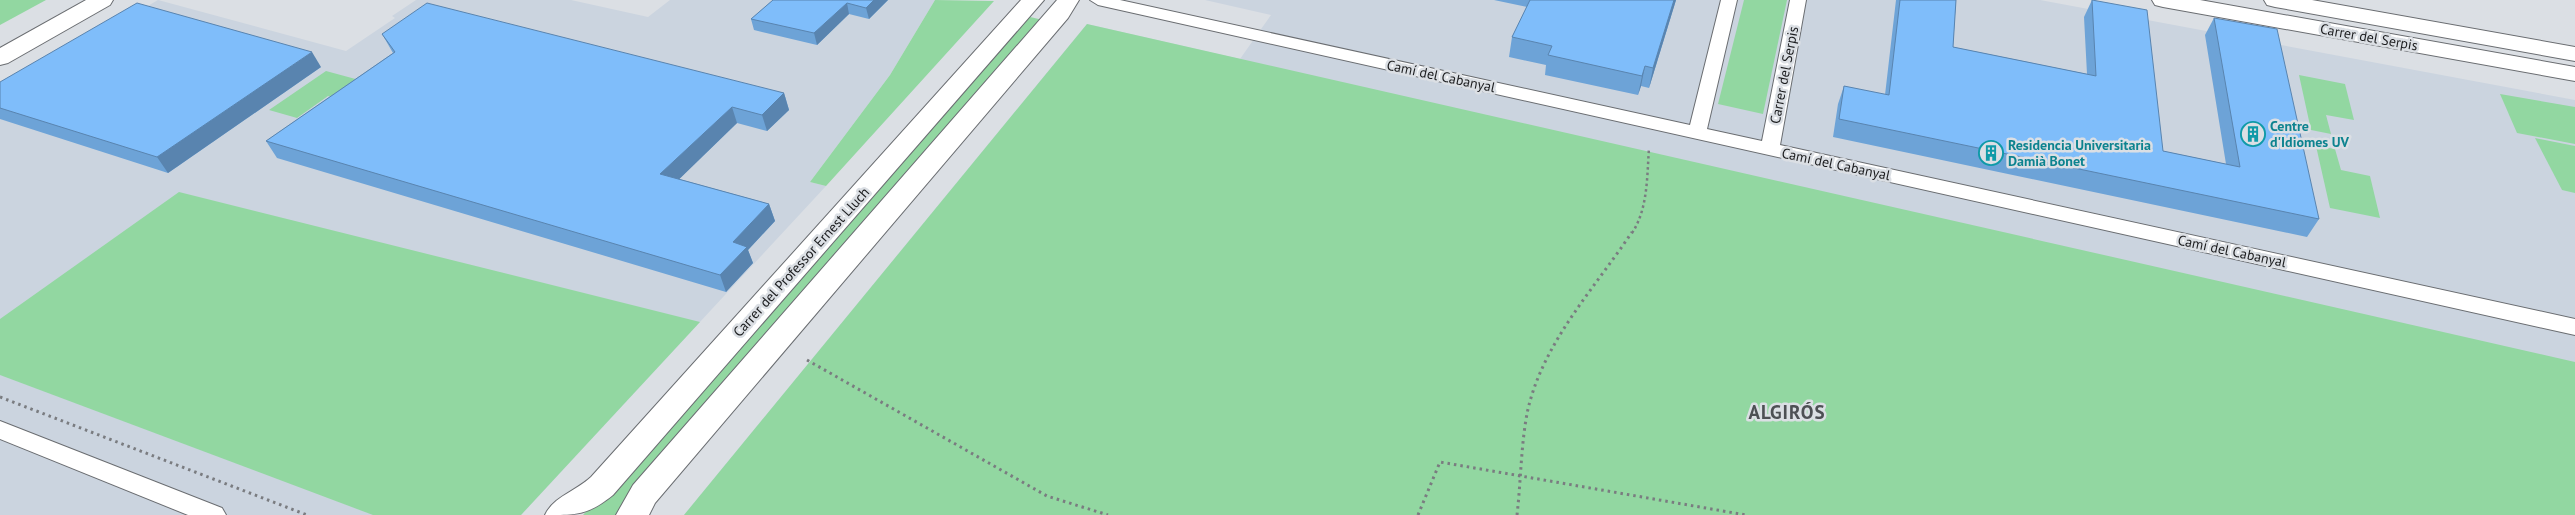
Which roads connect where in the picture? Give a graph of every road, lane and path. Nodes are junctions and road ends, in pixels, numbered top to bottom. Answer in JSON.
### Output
{"nodes":[{"id":1,"x":102,"y":0,"type":"edge"},
{"id":2,"x":1033,"y":0,"type":"edge"},
{"id":3,"x":1068,"y":0,"type":"edge"},
{"id":4,"x":1098,"y":0,"type":"edge"},
{"id":5,"x":1729,"y":0,"type":"edge"},
{"id":6,"x":1798,"y":0,"type":"edge"},
{"id":7,"x":2163,"y":0,"type":"edge"},
{"id":8,"x":2276,"y":0,"type":"edge"},
{"id":9,"x":2575,"y":54,"type":"edge"},
{"id":10,"x":0,"y":58,"type":"edge"},
{"id":11,"x":2575,"y":74,"type":"edge"},
{"id":12,"x":1696,"y":133,"type":"junction"},
{"id":13,"x":1649,"y":148,"type":"dead end"},
{"id":14,"x":1770,"y":149,"type":"junction"},
{"id":15,"x":2575,"y":327,"type":"edge"},
{"id":16,"x":807,"y":360,"type":"dead end"},
{"id":17,"x":0,"y":397,"type":"edge"},
{"id":18,"x":0,"y":430,"type":"edge"},
{"id":19,"x":1521,"y":476,"type":"junction"},
{"id":20,"x":214,"y":515,"type":"edge"},
{"id":21,"x":307,"y":515,"type":"edge"},
{"id":22,"x":561,"y":515,"type":"edge"},
{"id":23,"x":632,"y":515,"type":"edge"},
{"id":24,"x":1108,"y":515,"type":"edge"},
{"id":25,"x":1418,"y":515,"type":"edge"},
{"id":26,"x":1517,"y":515,"type":"edge"},
{"id":27,"x":1746,"y":515,"type":"edge"}],
"edges":[{"from":1,"to":10,"type":"street"},
{"from":2,"to":22,"type":"street","name":"Carrer del Professor Ernest Lluch"},
{"from":3,"to":23,"type":"street"},
{"from":4,"to":12,"type":"lane","name":"Camí del Cabanyal"},
{"from":5,"to":12,"type":"lane"},
{"from":6,"to":14,"type":"lane","name":"Carrer del Serpis"},
{"from":7,"to":11,"type":"street","name":"Carrer del Serpis"},
{"from":8,"to":9,"type":"street","name":"Carrer del Serpis"},
{"from":12,"to":14,"type":"lane","name":"Camí del Cabanyal"},
{"from":13,"to":19,"type":"path"},
{"from":14,"to":15,"type":"lane","name":"Camí del Cabanyal"},
{"from":16,"to":24,"type":"path"},
{"from":17,"to":21,"type":"path"},
{"from":18,"to":20,"type":"lane"},
{"from":19,"to":25,"type":"path"},
{"from":19,"to":26,"type":"path"},
{"from":19,"to":27,"type":"path"}]}
